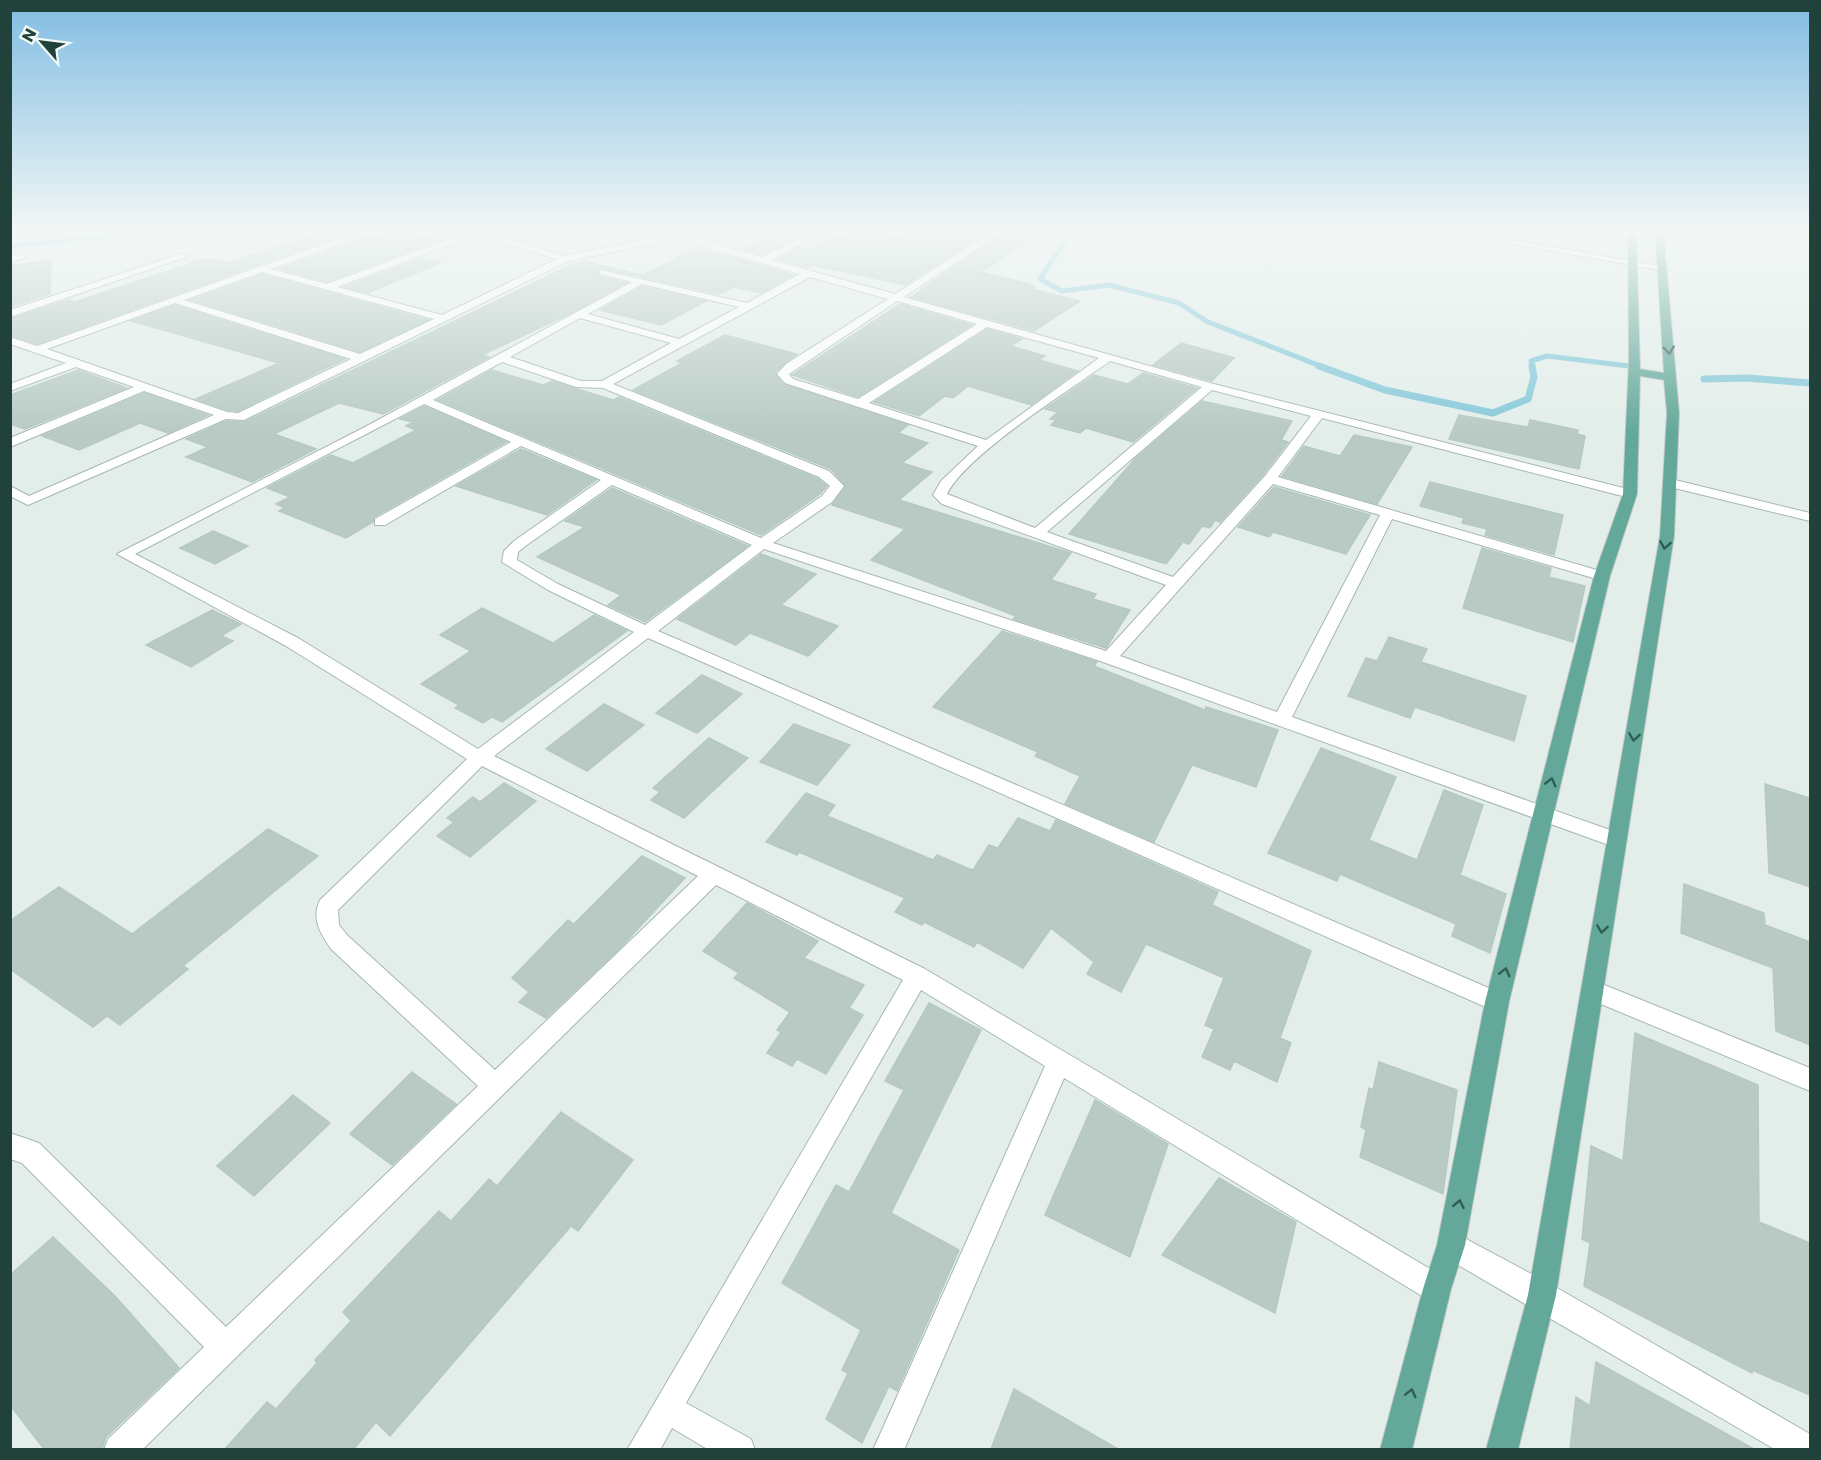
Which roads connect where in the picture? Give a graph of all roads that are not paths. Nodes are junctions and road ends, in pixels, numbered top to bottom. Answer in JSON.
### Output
{"nodes":[{"id":1,"x":61,"y":297,"type":"edge"},
{"id":2,"x":182,"y":297,"type":"edge"},
{"id":3,"x":369,"y":297,"type":"edge"},
{"id":4,"x":486,"y":297,"type":"edge"},
{"id":5,"x":609,"y":297,"type":"edge"},
{"id":6,"x":711,"y":297,"type":"edge"},
{"id":7,"x":764,"y":297,"type":"edge"},
{"id":8,"x":895,"y":297,"type":"joint"},
{"id":9,"x":1632,"y":297,"type":"edge"},
{"id":10,"x":1663,"y":297,"type":"edge"},
{"id":11,"x":174,"y":300,"type":"junction"},
{"id":12,"x":748,"y":306,"type":"junction"},
{"id":13,"x":10,"y":314,"type":"edge"},
{"id":14,"x":578,"y":314,"type":"junction"},
{"id":15,"x":443,"y":318,"type":"junction"},
{"id":16,"x":987,"y":322,"type":"junction"},
{"id":17,"x":11,"y":341,"type":"edge"},
{"id":18,"x":681,"y":343,"type":"junction"},
{"id":19,"x":35,"y":350,"type":"junction"},
{"id":20,"x":1110,"y":356,"type":"junction"},
{"id":21,"x":499,"y":357,"type":"junction"},
{"id":22,"x":361,"y":358,"type":"junction"},
{"id":23,"x":74,"y":364,"type":"junction"},
{"id":24,"x":1635,"y":372,"type":"junction"},
{"id":25,"x":1671,"y":378,"type":"junction"},
{"id":26,"x":604,"y":384,"type":"junction"},
{"id":27,"x":146,"y":386,"type":"junction"},
{"id":28,"x":1210,"y":386,"type":"junction"},
{"id":29,"x":10,"y":388,"type":"edge"},
{"id":30,"x":424,"y":400,"type":"junction"},
{"id":31,"x":859,"y":404,"type":"junction"},
{"id":32,"x":1319,"y":414,"type":"junction"},
{"id":33,"x":225,"y":415,"type":"junction"},
{"id":34,"x":10,"y":442,"type":"edge"},
{"id":35,"x":519,"y":442,"type":"junction"},
{"id":36,"x":987,"y":445,"type":"junction"},
{"id":37,"x":1270,"y":478,"type":"junction"},
{"id":38,"x":610,"y":480,"type":"junction"},
{"id":39,"x":1671,"y":483,"type":"junction"},
{"id":40,"x":10,"y":490,"type":"edge"},
{"id":41,"x":1630,"y":494,"type":"junction"},
{"id":42,"x":1388,"y":513,"type":"junction"},
{"id":43,"x":1810,"y":517,"type":"edge"},
{"id":44,"x":380,"y":522,"type":"dead end"},
{"id":45,"x":1037,"y":533,"type":"junction"},
{"id":46,"x":762,"y":544,"type":"junction"},
{"id":47,"x":1602,"y":576,"type":"junction"},
{"id":48,"x":1175,"y":583,"type":"junction"},
{"id":49,"x":647,"y":632,"type":"junction"},
{"id":50,"x":1109,"y":658,"type":"junction"},
{"id":51,"x":1282,"y":719,"type":"junction"},
{"id":52,"x":480,"y":757,"type":"junction"},
{"id":53,"x":1544,"y":812,"type":"junction"},
{"id":54,"x":1617,"y":840,"type":"junction"},
{"id":55,"x":714,"y":874,"type":"junction"},
{"id":56,"x":917,"y":976,"type":"junction"},
{"id":57,"x":1592,"y":990,"type":"junction"},
{"id":58,"x":1497,"y":1002,"type":"junction"},
{"id":59,"x":1059,"y":1061,"type":"junction"},
{"id":60,"x":1810,"y":1080,"type":"edge"},
{"id":61,"x":495,"y":1086,"type":"junction"},
{"id":62,"x":10,"y":1146,"type":"edge"},
{"id":63,"x":1451,"y":1245,"type":"junction"},
{"id":64,"x":1437,"y":1289,"type":"junction"},
{"id":65,"x":1542,"y":1294,"type":"junction"},
{"id":66,"x":225,"y":1347,"type":"junction"},
{"id":67,"x":666,"y":1408,"type":"junction"},
{"id":68,"x":119,"y":1449,"type":"edge"},
{"id":69,"x":642,"y":1449,"type":"edge"},
{"id":70,"x":740,"y":1449,"type":"edge"},
{"id":71,"x":888,"y":1449,"type":"edge"},
{"id":72,"x":1396,"y":1449,"type":"edge"},
{"id":73,"x":1502,"y":1449,"type":"edge"},
{"id":74,"x":1807,"y":1449,"type":"edge"}],
"edges":[{"from":1,"to":13,"type":"street"},
{"from":2,"to":11,"type":"street"},
{"from":3,"to":15,"type":"street"},
{"from":4,"to":15,"type":"street"},
{"from":5,"to":14,"type":"street"},
{"from":6,"to":12,"type":"street"},
{"from":7,"to":12,"type":"street"},
{"from":8,"to":16,"type":"street"},
{"from":8,"to":31,"type":"street"},
{"from":9,"to":24,"type":"main road"},
{"from":10,"to":25,"type":"main road","one_way":true},
{"from":11,"to":19,"type":"street"},
{"from":11,"to":22,"type":"street"},
{"from":12,"to":18,"type":"street"},
{"from":14,"to":18,"type":"street"},
{"from":14,"to":21,"type":"street"},
{"from":15,"to":22,"type":"street"},
{"from":16,"to":20,"type":"street"},
{"from":16,"to":31,"type":"street"},
{"from":17,"to":19,"type":"street"},
{"from":18,"to":26,"type":"street"},
{"from":19,"to":23,"type":"street"},
{"from":20,"to":28,"type":"street"},
{"from":20,"to":36,"type":"street"},
{"from":21,"to":26,"type":"street"},
{"from":21,"to":30,"type":"street"},
{"from":22,"to":33,"type":"street"},
{"from":23,"to":27,"type":"street"},
{"from":23,"to":29,"type":"street"},
{"from":24,"to":25,"type":"main road"},
{"from":24,"to":41,"type":"main road"},
{"from":25,"to":39,"type":"main road"},
{"from":26,"to":46,"type":"street"},
{"from":27,"to":33,"type":"street"},
{"from":27,"to":34,"type":"street"},
{"from":28,"to":32,"type":"street"},
{"from":28,"to":45,"type":"street"},
{"from":30,"to":35,"type":"street"},
{"from":30,"to":52,"type":"street"},
{"from":31,"to":36,"type":"street"},
{"from":32,"to":37,"type":"street"},
{"from":32,"to":41,"type":"street"},
{"from":33,"to":40,"type":"street"},
{"from":35,"to":38,"type":"street"},
{"from":35,"to":44,"type":"street"},
{"from":36,"to":45,"type":"street"},
{"from":37,"to":42,"type":"street"},
{"from":37,"to":48,"type":"street"},
{"from":38,"to":46,"type":"street"},
{"from":38,"to":49,"type":"street"},
{"from":39,"to":43,"type":"street"},
{"from":39,"to":54,"type":"main road","one_way":true},
{"from":41,"to":47,"type":"main road"},
{"from":42,"to":47,"type":"street"},
{"from":42,"to":51,"type":"street"},
{"from":45,"to":48,"type":"street"},
{"from":46,"to":49,"type":"street"},
{"from":46,"to":50,"type":"street"},
{"from":53,"to":47,"type":"main road","one_way":true},
{"from":48,"to":50,"type":"street"},
{"from":49,"to":52,"type":"street"},
{"from":49,"to":58,"type":"street"},
{"from":50,"to":51,"type":"street"},
{"from":51,"to":53,"type":"street"},
{"from":52,"to":55,"type":"street"},
{"from":52,"to":61,"type":"street"},
{"from":53,"to":54,"type":"street"},
{"from":58,"to":53,"type":"main road","one_way":true},
{"from":54,"to":57,"type":"main road","one_way":true},
{"from":55,"to":56,"type":"street"},
{"from":55,"to":61,"type":"street"},
{"from":56,"to":59,"type":"street"},
{"from":56,"to":67,"type":"street"},
{"from":57,"to":60,"type":"street"},
{"from":57,"to":65,"type":"main road"},
{"from":63,"to":58,"type":"main road","one_way":true},
{"from":59,"to":64,"type":"street"},
{"from":59,"to":71,"type":"street"},
{"from":61,"to":66,"type":"street"},
{"from":62,"to":66,"type":"street"},
{"from":63,"to":64,"type":"main road"},
{"from":63,"to":65,"type":"street"},
{"from":72,"to":64,"type":"main road","one_way":true},
{"from":65,"to":73,"type":"main road"},
{"from":65,"to":74,"type":"street"},
{"from":66,"to":68,"type":"street"},
{"from":67,"to":69,"type":"street"},
{"from":67,"to":70,"type":"street"}]}
